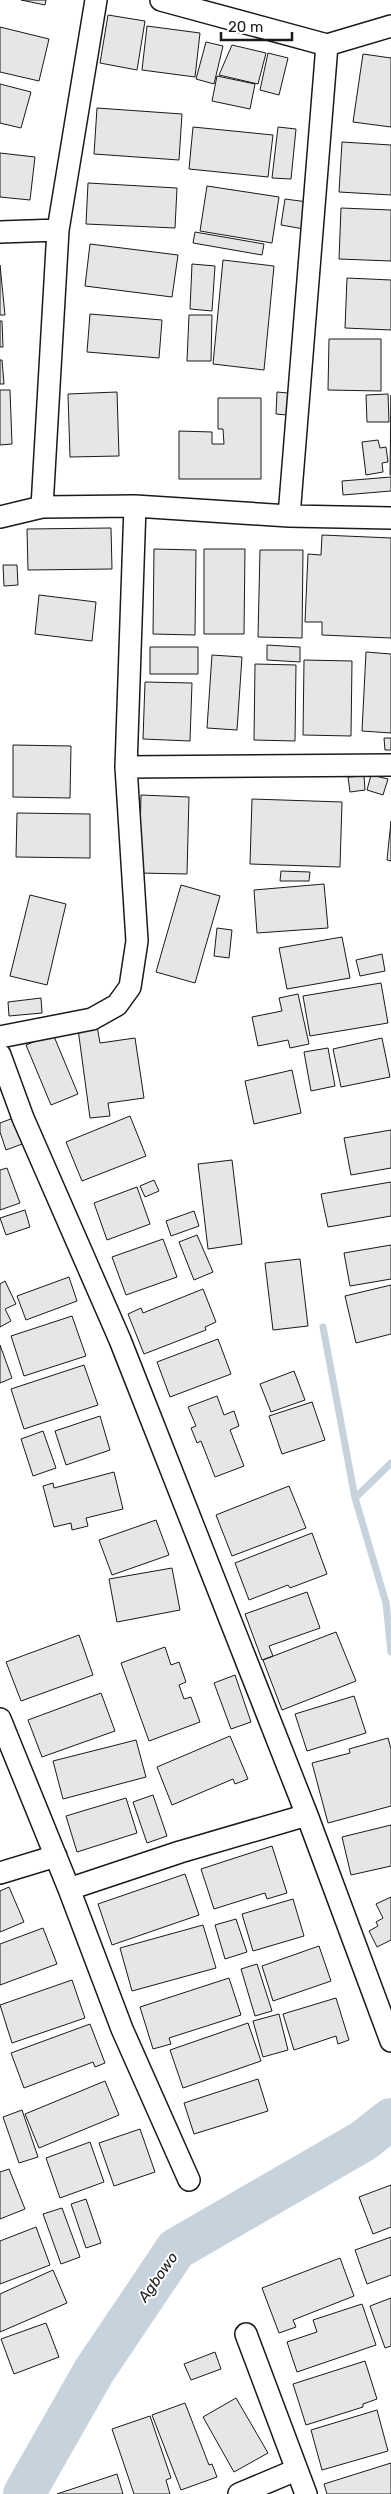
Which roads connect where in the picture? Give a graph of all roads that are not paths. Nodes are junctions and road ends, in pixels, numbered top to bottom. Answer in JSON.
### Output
{"nodes":[{"id":1,"x":96,"y":0,"type":"edge"},
{"id":2,"x":161,"y":0,"type":"edge"},
{"id":3,"x":391,"y":26,"type":"edge"},
{"id":4,"x":327,"y":45,"type":"junction"},
{"id":5,"x":58,"y":230,"type":"junction"},
{"id":6,"x":0,"y":232,"type":"edge"},
{"id":7,"x":135,"y":506,"type":"junction"},
{"id":8,"x":42,"y":507,"type":"junction"},
{"id":9,"x":289,"y":516,"type":"junction"},
{"id":10,"x":0,"y":517,"type":"edge"},
{"id":11,"x":391,"y":518,"type":"edge"},
{"id":12,"x":391,"y":766,"type":"edge"},
{"id":13,"x":126,"y":767,"type":"junction"},
{"id":14,"x":0,"y":1038,"type":"edge"},
{"id":15,"x":0,"y":1055,"type":"edge"},
{"id":16,"x":0,"y":1719,"type":"edge"},
{"id":17,"x":307,"y":1815,"type":"junction"},
{"id":18,"x":56,"y":1856,"type":"junction"},
{"id":19,"x":0,"y":1872,"type":"edge"},
{"id":20,"x":69,"y":1889,"type":"junction"},
{"id":21,"x":391,"y":2041,"type":"edge"},
{"id":22,"x":189,"y":2180,"type":"dead end"},
{"id":23,"x":246,"y":2334,"type":"dead end"},
{"id":24,"x":296,"y":2470,"type":"junction"},
{"id":25,"x":238,"y":2494,"type":"edge"},
{"id":26,"x":306,"y":2494,"type":"edge"}],
"edges":[{"from":1,"to":5,"type":"street"},
{"from":2,"to":4,"type":"street"},
{"from":3,"to":4,"type":"street"},
{"from":4,"to":9,"type":"street"},
{"from":5,"to":6,"type":"street"},
{"from":5,"to":8,"type":"street"},
{"from":7,"to":8,"type":"street"},
{"from":7,"to":9,"type":"street"},
{"from":7,"to":13,"type":"street"},
{"from":8,"to":10,"type":"street"},
{"from":9,"to":11,"type":"street"},
{"from":12,"to":13,"type":"street"},
{"from":13,"to":14,"type":"street"},
{"from":15,"to":17,"type":"street"},
{"from":16,"to":18,"type":"street"},
{"from":17,"to":20,"type":"street"},
{"from":17,"to":21,"type":"street"},
{"from":18,"to":19,"type":"street"},
{"from":18,"to":20,"type":"street"},
{"from":20,"to":22,"type":"street"},
{"from":23,"to":24,"type":"street"},
{"from":24,"to":25,"type":"street"},
{"from":24,"to":26,"type":"street"}]}
